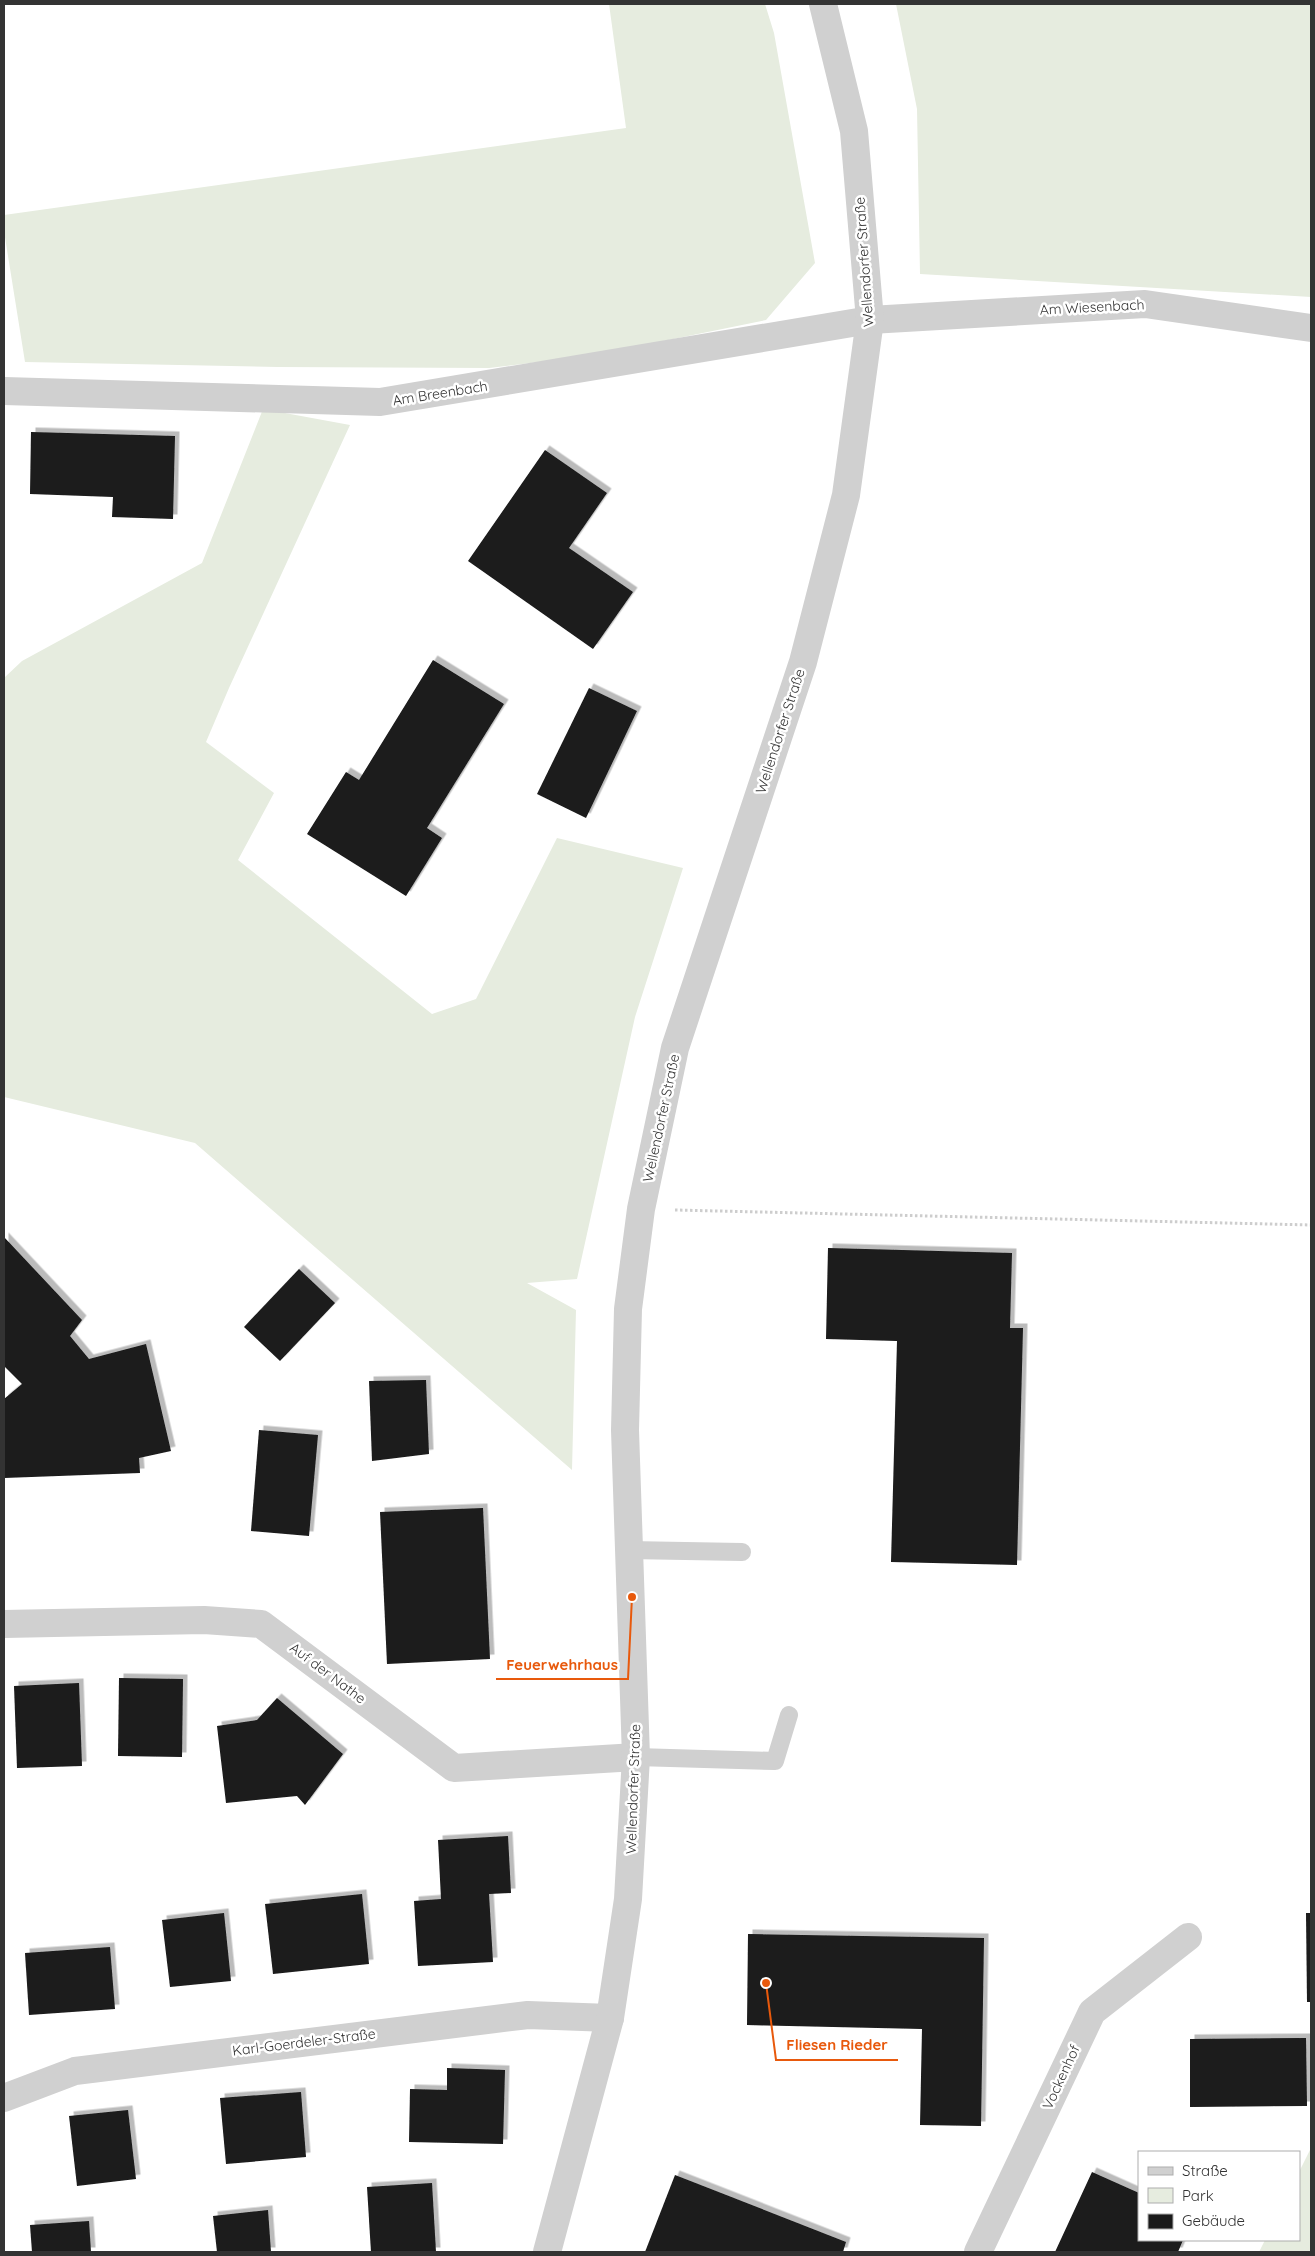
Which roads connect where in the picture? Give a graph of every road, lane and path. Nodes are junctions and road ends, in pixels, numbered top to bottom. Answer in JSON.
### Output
{"nodes":[{"id":1,"x":823,"y":4,"type":"edge"},
{"id":2,"x":870,"y":320,"type":"junction"},
{"id":3,"x":1311,"y":328,"type":"edge"},
{"id":4,"x":4,"y":391,"type":"edge"},
{"id":5,"x":642,"y":1209,"type":"junction"},
{"id":6,"x":1311,"y":1225,"type":"edge"},
{"id":7,"x":628,"y":1550,"type":"junction"},
{"id":8,"x":742,"y":1552,"type":"dead end"},
{"id":9,"x":4,"y":1624,"type":"edge"},
{"id":10,"x":788,"y":1715,"type":"dead end"},
{"id":11,"x":636,"y":1757,"type":"junction"},
{"id":12,"x":1188,"y":1936,"type":"dead end"},
{"id":13,"x":610,"y":2018,"type":"junction"},
{"id":14,"x":4,"y":2098,"type":"edge"},
{"id":15,"x":547,"y":2252,"type":"edge"},
{"id":16,"x":978,"y":2252,"type":"edge"}],
"edges":[{"from":1,"to":2,"type":"street","name":"Wellendorfer Straße"},
{"from":2,"to":3,"type":"street","name":"Am Wiesenbach"},
{"from":2,"to":4,"type":"street","name":"Am Breenbach"},
{"from":2,"to":5,"type":"street","name":"Wellendorfer Straße"},
{"from":5,"to":6,"type":"path"},
{"from":5,"to":7,"type":"street","name":"Wellendorfer Straße"},
{"from":7,"to":8,"type":"lane"},
{"from":7,"to":11,"type":"street","name":"Wellendorfer Straße"},
{"from":9,"to":11,"type":"street","name":"Auf der Nathe"},
{"from":10,"to":11,"type":"lane"},
{"from":11,"to":13,"type":"street","name":"Wellendorfer Straße"},
{"from":12,"to":16,"type":"street","name":"Vockenhof"},
{"from":13,"to":14,"type":"street","name":"Karl-Goerdeler-Straße"},
{"from":13,"to":15,"type":"street","name":"Wellendorfer Straße"}]}
